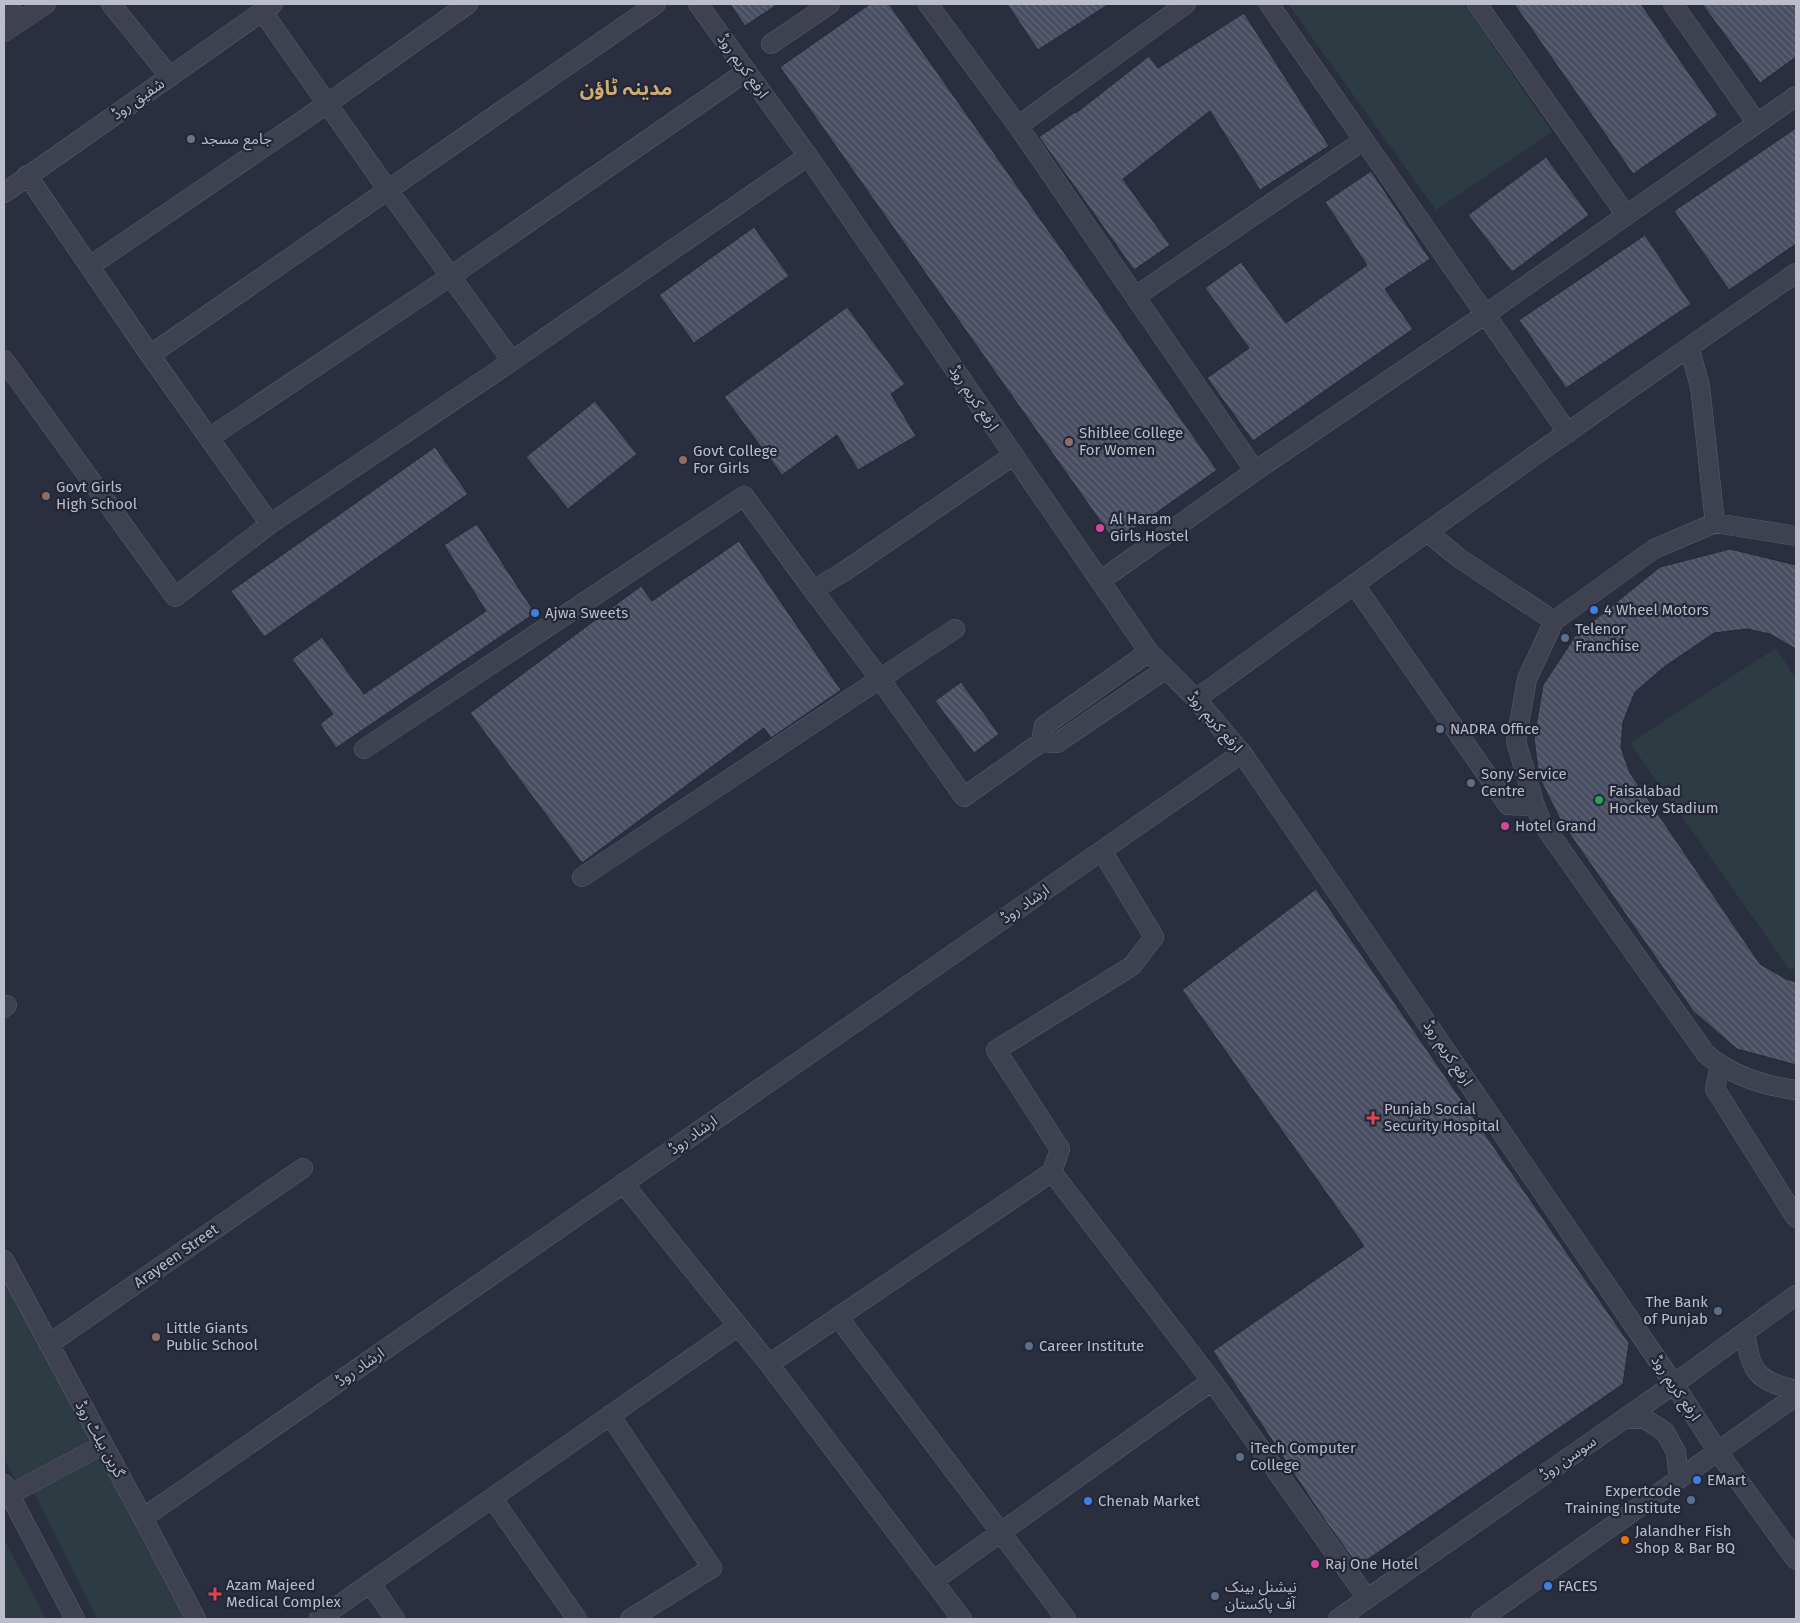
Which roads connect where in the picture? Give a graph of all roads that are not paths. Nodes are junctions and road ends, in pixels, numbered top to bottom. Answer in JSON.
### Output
{"nodes":[{"id":1,"x":7,"y":4,"type":"edge"},
{"id":2,"x":46,"y":4,"type":"edge"},
{"id":3,"x":111,"y":4,"type":"edge"},
{"id":4,"x":468,"y":4,"type":"edge"},
{"id":5,"x":656,"y":4,"type":"edge"},
{"id":6,"x":698,"y":4,"type":"edge"},
{"id":7,"x":830,"y":4,"type":"edge"},
{"id":8,"x":928,"y":4,"type":"edge"},
{"id":9,"x":1186,"y":4,"type":"edge"},
{"id":10,"x":1269,"y":4,"type":"edge"},
{"id":11,"x":1477,"y":4,"type":"edge"},
{"id":12,"x":1674,"y":4,"type":"edge"},
{"id":13,"x":268,"y":8,"type":"edge"},
{"id":14,"x":20,"y":21,"type":"junction"},
{"id":15,"x":4,"y":32,"type":"edge"},
{"id":16,"x":771,"y":44,"type":"dead end"},
{"id":17,"x":746,"y":71,"type":"junction"},
{"id":18,"x":170,"y":77,"type":"junction"},
{"id":19,"x":1796,"y":96,"type":"edge"},
{"id":20,"x":327,"y":104,"type":"junction"},
{"id":21,"x":1757,"y":123,"type":"junction"},
{"id":22,"x":1018,"y":126,"type":"junction"},
{"id":23,"x":1364,"y":140,"type":"junction"},
{"id":24,"x":808,"y":156,"type":"junction"},
{"id":25,"x":27,"y":175,"type":"junction"},
{"id":26,"x":388,"y":190,"type":"junction"},
{"id":27,"x":4,"y":193,"type":"edge"},
{"id":28,"x":1626,"y":215,"type":"junction"},
{"id":29,"x":90,"y":266,"type":"junction"},
{"id":30,"x":1796,"y":273,"type":"edge"},
{"id":31,"x":450,"y":276,"type":"junction"},
{"id":32,"x":1136,"y":296,"type":"junction"},
{"id":33,"x":1486,"y":314,"type":"junction"},
{"id":34,"x":1689,"y":347,"type":"junction"},
{"id":35,"x":150,"y":355,"type":"junction"},
{"id":36,"x":4,"y":360,"type":"edge"},
{"id":37,"x":512,"y":361,"type":"junction"},
{"id":38,"x":1568,"y":433,"type":"junction"},
{"id":39,"x":209,"y":438,"type":"junction"},
{"id":40,"x":1014,"y":456,"type":"junction"},
{"id":41,"x":1256,"y":471,"type":"junction"},
{"id":42,"x":1715,"y":523,"type":"junction"},
{"id":43,"x":270,"y":524,"type":"junction"},
{"id":44,"x":1428,"y":532,"type":"junction"},
{"id":45,"x":1796,"y":536,"type":"edge"},
{"id":46,"x":1100,"y":581,"type":"junction"},
{"id":47,"x":1354,"y":584,"type":"junction"},
{"id":48,"x":813,"y":590,"type":"junction"},
{"id":49,"x":1554,"y":621,"type":"junction"},
{"id":50,"x":955,"y":629,"type":"dead end"},
{"id":51,"x":1150,"y":652,"type":"junction"},
{"id":52,"x":1166,"y":669,"type":"junction"},
{"id":53,"x":880,"y":679,"type":"junction"},
{"id":54,"x":1196,"y":699,"type":"junction"},
{"id":55,"x":1040,"y":742,"type":"junction"},
{"id":56,"x":364,"y":749,"type":"dead end"},
{"id":57,"x":1242,"y":753,"type":"junction"},
{"id":58,"x":1535,"y":806,"type":"junction"},
{"id":59,"x":1102,"y":851,"type":"junction"},
{"id":60,"x":582,"y":877,"type":"dead end"},
{"id":61,"x":1720,"y":1066,"type":"junction"},
{"id":62,"x":1796,"y":1090,"type":"edge"},
{"id":63,"x":303,"y":1168,"type":"dead end"},
{"id":64,"x":1052,"y":1172,"type":"junction"},
{"id":65,"x":623,"y":1184,"type":"junction"},
{"id":66,"x":1796,"y":1218,"type":"edge"},
{"id":67,"x":4,"y":1260,"type":"edge"},
{"id":68,"x":1796,"y":1294,"type":"edge"},
{"id":69,"x":838,"y":1317,"type":"junction"},
{"id":70,"x":738,"y":1326,"type":"junction"},
{"id":71,"x":1745,"y":1332,"type":"junction"},
{"id":72,"x":49,"y":1344,"type":"junction"},
{"id":73,"x":769,"y":1364,"type":"junction"},
{"id":74,"x":1212,"y":1381,"type":"junction"},
{"id":75,"x":1674,"y":1384,"type":"junction"},
{"id":76,"x":1796,"y":1390,"type":"edge"},
{"id":77,"x":1796,"y":1396,"type":"edge"},
{"id":78,"x":610,"y":1415,"type":"junction"},
{"id":79,"x":1624,"y":1419,"type":"junction"},
{"id":80,"x":104,"y":1445,"type":"junction"},
{"id":81,"x":1718,"y":1452,"type":"junction"},
{"id":82,"x":1679,"y":1479,"type":"junction"},
{"id":83,"x":6,"y":1490,"type":"edge"},
{"id":84,"x":492,"y":1498,"type":"junction"},
{"id":85,"x":144,"y":1518,"type":"junction"},
{"id":86,"x":1000,"y":1532,"type":"junction"},
{"id":87,"x":1796,"y":1560,"type":"edge"},
{"id":88,"x":933,"y":1581,"type":"junction"},
{"id":89,"x":370,"y":1583,"type":"junction"},
{"id":90,"x":1367,"y":1598,"type":"junction"},
{"id":91,"x":1493,"y":1616,"type":"edge"},
{"id":92,"x":75,"y":1619,"type":"edge"},
{"id":93,"x":196,"y":1619,"type":"edge"},
{"id":94,"x":320,"y":1619,"type":"edge"},
{"id":95,"x":395,"y":1619,"type":"edge"},
{"id":96,"x":577,"y":1619,"type":"edge"},
{"id":97,"x":630,"y":1619,"type":"edge"},
{"id":98,"x":962,"y":1619,"type":"edge"},
{"id":99,"x":1066,"y":1619,"type":"edge"},
{"id":100,"x":1338,"y":1619,"type":"edge"}],
"edges":[{"from":1,"to":14,"type":"street"},
{"from":2,"to":14,"type":"street"},
{"from":3,"to":18,"type":"street"},
{"from":4,"to":20,"type":"street"},
{"from":5,"to":26,"type":"street"},
{"from":6,"to":17,"type":"street","name":"ارفع کریم روڈ"},
{"from":7,"to":16,"type":"street"},
{"from":8,"to":22,"type":"street"},
{"from":9,"to":22,"type":"street"},
{"from":10,"to":23,"type":"street"},
{"from":11,"to":28,"type":"street"},
{"from":12,"to":21,"type":"street"},
{"from":13,"to":18,"type":"street","name":"شفیق روڈ"},
{"from":13,"to":20,"type":"street"},
{"from":14,"to":15,"type":"street"},
{"from":17,"to":24,"type":"street","name":"ارفع کریم روڈ"},
{"from":17,"to":31,"type":"street"},
{"from":18,"to":25,"type":"street","name":"شفیق روڈ"},
{"from":19,"to":21,"type":"street"},
{"from":20,"to":26,"type":"street"},
{"from":20,"to":29,"type":"street"},
{"from":21,"to":28,"type":"street"},
{"from":22,"to":32,"type":"street"},
{"from":23,"to":32,"type":"street"},
{"from":23,"to":33,"type":"street"},
{"from":24,"to":37,"type":"street"},
{"from":24,"to":40,"type":"street","name":"ارفع کریم روڈ"},
{"from":25,"to":27,"type":"street","name":"شفیق روڈ"},
{"from":25,"to":29,"type":"street"},
{"from":26,"to":31,"type":"street"},
{"from":26,"to":35,"type":"street"},
{"from":28,"to":33,"type":"street"},
{"from":29,"to":35,"type":"street"},
{"from":30,"to":34,"type":"street"},
{"from":31,"to":37,"type":"street"},
{"from":31,"to":39,"type":"street"},
{"from":32,"to":41,"type":"street"},
{"from":33,"to":38,"type":"street"},
{"from":33,"to":41,"type":"street"},
{"from":34,"to":38,"type":"street"},
{"from":34,"to":42,"type":"street"},
{"from":35,"to":39,"type":"street"},
{"from":36,"to":43,"type":"street"},
{"from":37,"to":43,"type":"street"},
{"from":38,"to":44,"type":"street"},
{"from":39,"to":43,"type":"street"},
{"from":40,"to":46,"type":"street","name":"ارفع کریم روڈ"},
{"from":40,"to":48,"type":"street"},
{"from":41,"to":46,"type":"street"},
{"from":42,"to":45,"type":"street"},
{"from":42,"to":49,"type":"street"},
{"from":44,"to":47,"type":"street"},
{"from":44,"to":49,"type":"street"},
{"from":46,"to":51,"type":"street","name":"ارفع کریم روڈ"},
{"from":47,"to":54,"type":"street"},
{"from":47,"to":58,"type":"street"},
{"from":48,"to":53,"type":"street"},
{"from":48,"to":56,"type":"street"},
{"from":49,"to":58,"type":"street"},
{"from":50,"to":53,"type":"street"},
{"from":51,"to":52,"type":"street","name":"ارفع کریم روڈ"},
{"from":51,"to":55,"type":"street"},
{"from":52,"to":54,"type":"street","name":"ارفع کریم روڈ"},
{"from":52,"to":55,"type":"street"},
{"from":53,"to":55,"type":"street"},
{"from":53,"to":60,"type":"street"},
{"from":54,"to":57,"type":"street","name":"ارفع کریم روڈ"},
{"from":57,"to":59,"type":"street","name":"ارشاد روڈ"},
{"from":57,"to":75,"type":"street","name":"ارفع کریم روڈ"},
{"from":58,"to":61,"type":"street"},
{"from":59,"to":64,"type":"street"},
{"from":59,"to":65,"type":"street","name":"ارشاد روڈ"},
{"from":61,"to":62,"type":"street"},
{"from":61,"to":66,"type":"street"},
{"from":63,"to":72,"type":"street","name":"Arayeen Street"},
{"from":64,"to":69,"type":"street"},
{"from":64,"to":74,"type":"street"},
{"from":65,"to":70,"type":"street"},
{"from":65,"to":85,"type":"street","name":"ارشاد روڈ"},
{"from":67,"to":72,"type":"street","name":"گرین بیلٹ روڈ"},
{"from":68,"to":71,"type":"street","name":"سوسن روڈ"},
{"from":69,"to":73,"type":"street"},
{"from":69,"to":86,"type":"street"},
{"from":70,"to":73,"type":"street"},
{"from":70,"to":78,"type":"street"},
{"from":71,"to":75,"type":"street","name":"سوسن روڈ"},
{"from":71,"to":76,"type":"street"},
{"from":72,"to":80,"type":"street","name":"گرین بیلٹ روڈ"},
{"from":73,"to":88,"type":"street"},
{"from":74,"to":86,"type":"street"},
{"from":74,"to":90,"type":"street"},
{"from":75,"to":79,"type":"street","name":"سوسن روڈ"},
{"from":75,"to":81,"type":"street","name":"ارفع کریم روڈ"},
{"from":77,"to":81,"type":"street"},
{"from":78,"to":84,"type":"street"},
{"from":78,"to":97,"type":"street"},
{"from":79,"to":82,"type":"street"},
{"from":79,"to":90,"type":"street","name":"سوسن روڈ"},
{"from":80,"to":83,"type":"street"},
{"from":80,"to":85,"type":"street","name":"گرین بیلٹ روڈ"},
{"from":81,"to":82,"type":"street"},
{"from":81,"to":87,"type":"street","name":"ارفع کریم روڈ"},
{"from":82,"to":91,"type":"street"},
{"from":83,"to":92,"type":"street"},
{"from":84,"to":89,"type":"street"},
{"from":84,"to":96,"type":"street"},
{"from":85,"to":93,"type":"street","name":"گرین بیلٹ روڈ"},
{"from":86,"to":88,"type":"street"},
{"from":86,"to":99,"type":"street"},
{"from":88,"to":98,"type":"street"},
{"from":89,"to":94,"type":"street"},
{"from":89,"to":95,"type":"street"},
{"from":90,"to":100,"type":"street","name":"سوسن روڈ"}]}
